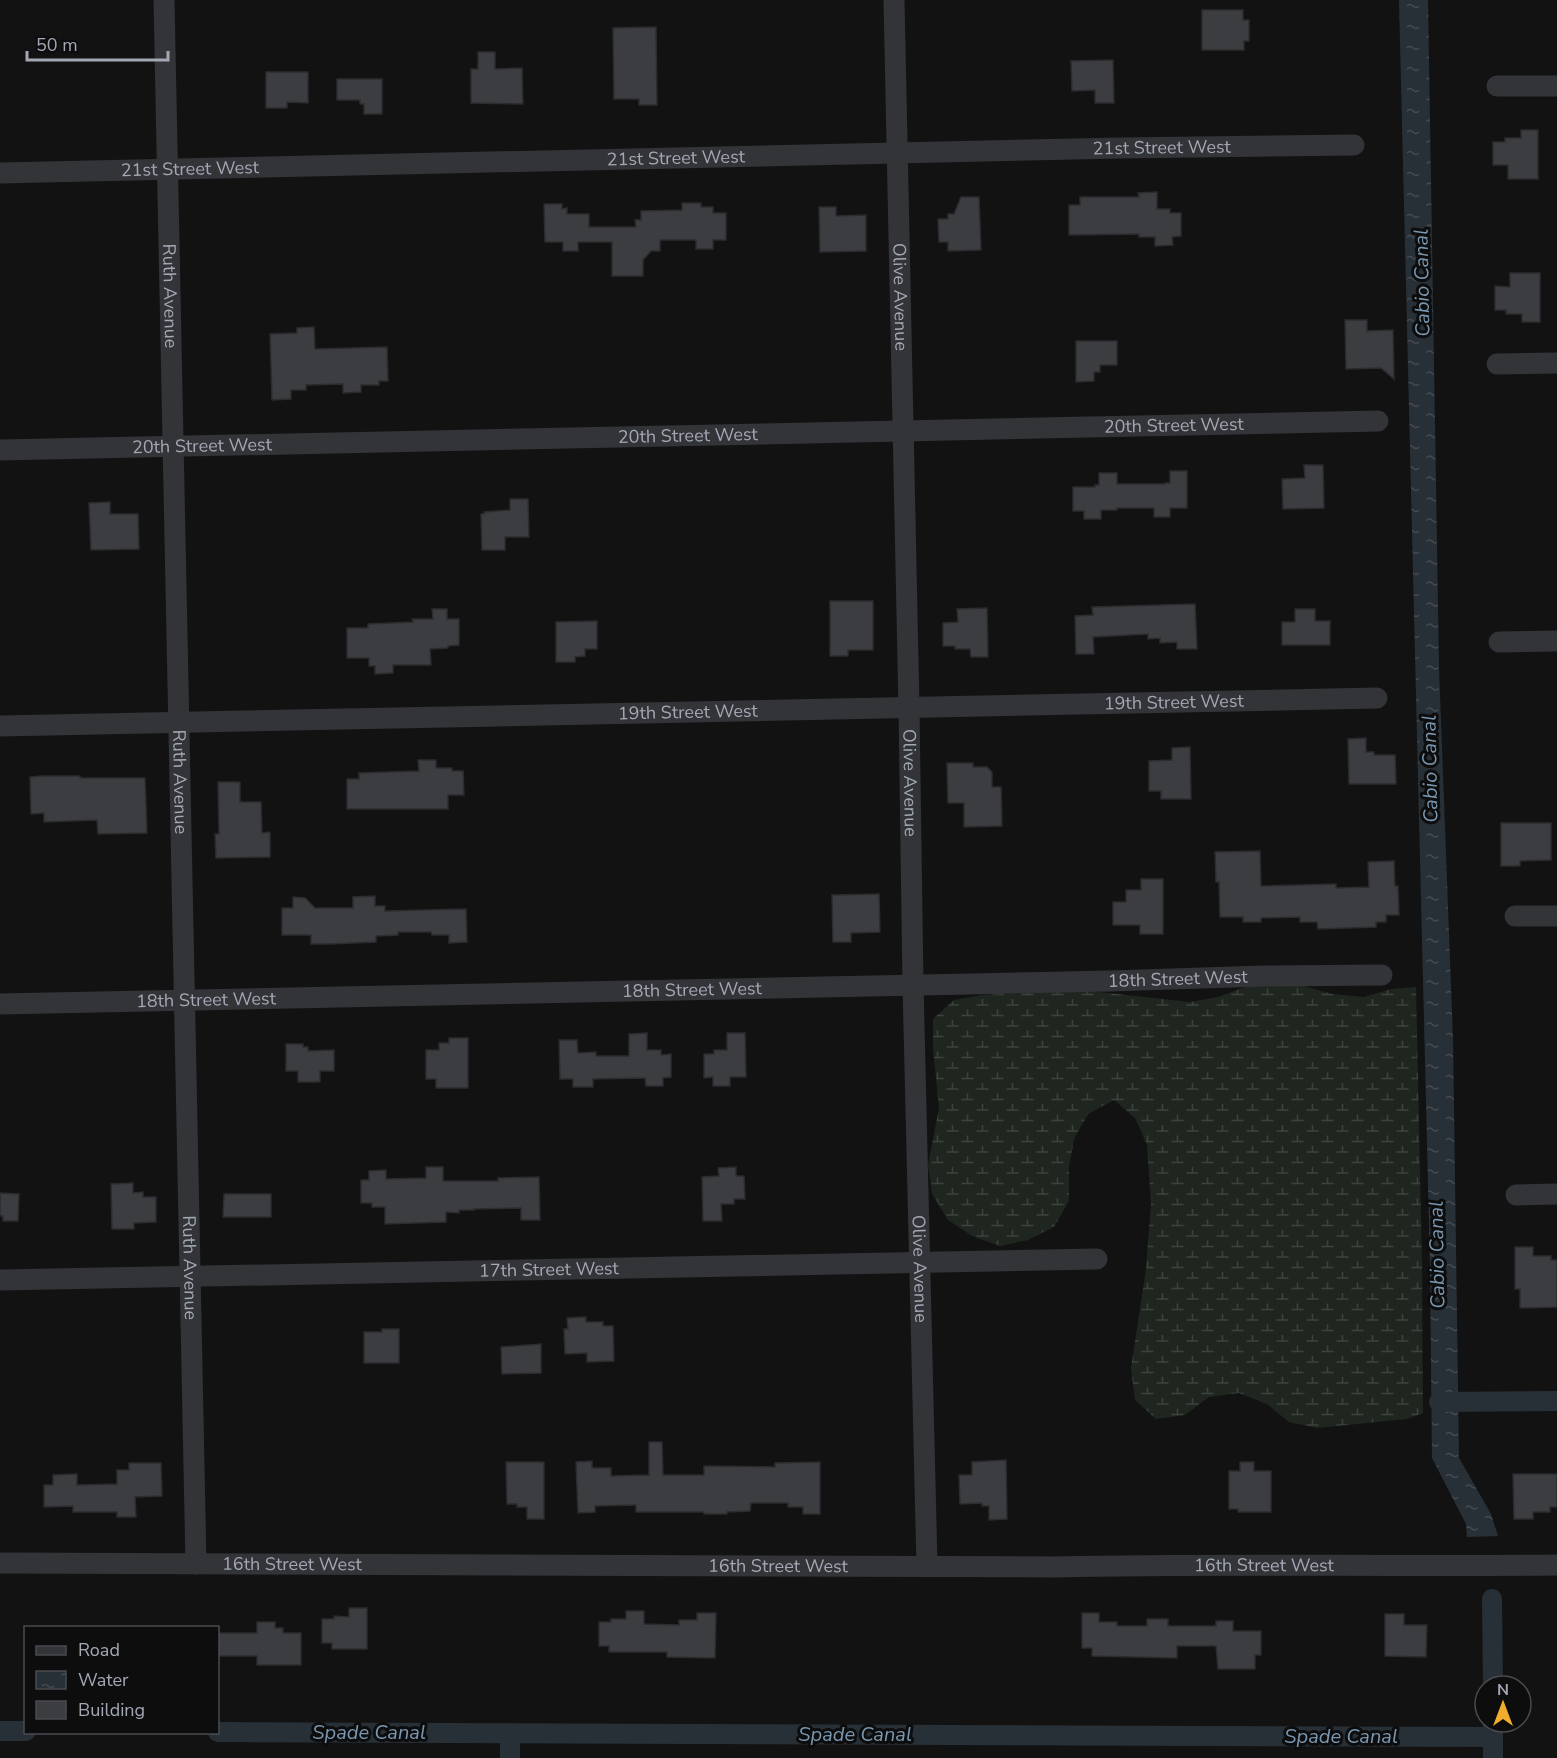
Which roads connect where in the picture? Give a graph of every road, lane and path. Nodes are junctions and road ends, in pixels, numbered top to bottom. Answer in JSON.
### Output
{"nodes":[{"id":1,"x":164,"y":0,"type":"edge"},
{"id":2,"x":894,"y":0,"type":"edge"},
{"id":3,"x":1497,"y":86,"type":"dead end"},
{"id":4,"x":1557,"y":86,"type":"edge"},
{"id":5,"x":1354,"y":145,"type":"dead end"},
{"id":6,"x":898,"y":154,"type":"junction"},
{"id":7,"x":168,"y":169,"type":"junction"},
{"id":8,"x":0,"y":173,"type":"edge"},
{"id":9,"x":1557,"y":363,"type":"edge"},
{"id":10,"x":1497,"y":364,"type":"dead end"},
{"id":11,"x":1378,"y":421,"type":"dead end"},
{"id":12,"x":903,"y":431,"type":"junction"},
{"id":13,"x":173,"y":446,"type":"junction"},
{"id":14,"x":0,"y":450,"type":"edge"},
{"id":15,"x":1557,"y":641,"type":"edge"},
{"id":16,"x":1499,"y":642,"type":"dead end"},
{"id":17,"x":1377,"y":698,"type":"dead end"},
{"id":18,"x":909,"y":708,"type":"junction"},
{"id":19,"x":178,"y":723,"type":"junction"},
{"id":20,"x":0,"y":726,"type":"edge"},
{"id":21,"x":1515,"y":916,"type":"dead end"},
{"id":22,"x":1557,"y":916,"type":"edge"},
{"id":23,"x":1382,"y":975,"type":"dead end"},
{"id":24,"x":913,"y":985,"type":"junction"},
{"id":25,"x":184,"y":1000,"type":"junction"},
{"id":26,"x":0,"y":1004,"type":"edge"},
{"id":27,"x":1516,"y":1194,"type":"dead end"},
{"id":28,"x":1557,"y":1194,"type":"edge"},
{"id":29,"x":1097,"y":1258,"type":"dead end"},
{"id":30,"x":920,"y":1262,"type":"junction"},
{"id":31,"x":190,"y":1277,"type":"junction"},
{"id":32,"x":0,"y":1280,"type":"edge"},
{"id":33,"x":0,"y":1563,"type":"edge"},
{"id":34,"x":196,"y":1564,"type":"junction"},
{"id":35,"x":1557,"y":1565,"type":"edge"},
{"id":36,"x":927,"y":1566,"type":"junction"}],
"edges":[{"from":1,"to":7,"type":"street","name":"Ruth Avenue"},
{"from":2,"to":6,"type":"street","name":"Olive Avenue"},
{"from":3,"to":4,"type":"street"},
{"from":5,"to":6,"type":"street","name":"21st Street West"},
{"from":6,"to":7,"type":"street","name":"21st Street West"},
{"from":6,"to":12,"type":"street","name":"Olive Avenue"},
{"from":7,"to":8,"type":"street","name":"21st Street West"},
{"from":7,"to":13,"type":"street","name":"Ruth Avenue"},
{"from":9,"to":10,"type":"street"},
{"from":11,"to":12,"type":"street","name":"20th Street West"},
{"from":12,"to":13,"type":"street","name":"20th Street West"},
{"from":12,"to":18,"type":"street","name":"Olive Avenue"},
{"from":13,"to":14,"type":"street","name":"20th Street West"},
{"from":13,"to":19,"type":"street","name":"Ruth Avenue"},
{"from":15,"to":16,"type":"street"},
{"from":17,"to":18,"type":"street","name":"19th Street West"},
{"from":18,"to":19,"type":"street","name":"19th Street West"},
{"from":18,"to":24,"type":"street","name":"Olive Avenue"},
{"from":19,"to":20,"type":"street","name":"19th Street West"},
{"from":19,"to":25,"type":"street","name":"Ruth Avenue"},
{"from":21,"to":22,"type":"street"},
{"from":23,"to":24,"type":"street","name":"18th Street West"},
{"from":24,"to":25,"type":"street","name":"18th Street West"},
{"from":24,"to":30,"type":"street","name":"Olive Avenue"},
{"from":25,"to":26,"type":"street","name":"18th Street West"},
{"from":25,"to":31,"type":"street","name":"Ruth Avenue"},
{"from":27,"to":28,"type":"street"},
{"from":29,"to":30,"type":"street","name":"17th Street West"},
{"from":30,"to":31,"type":"street","name":"17th Street West"},
{"from":30,"to":36,"type":"street","name":"Olive Avenue"},
{"from":31,"to":32,"type":"street","name":"17th Street West"},
{"from":31,"to":34,"type":"street","name":"Ruth Avenue"},
{"from":33,"to":34,"type":"street","name":"16th Street West"},
{"from":34,"to":36,"type":"street","name":"16th Street West"},
{"from":35,"to":36,"type":"street","name":"16th Street West"}]}
